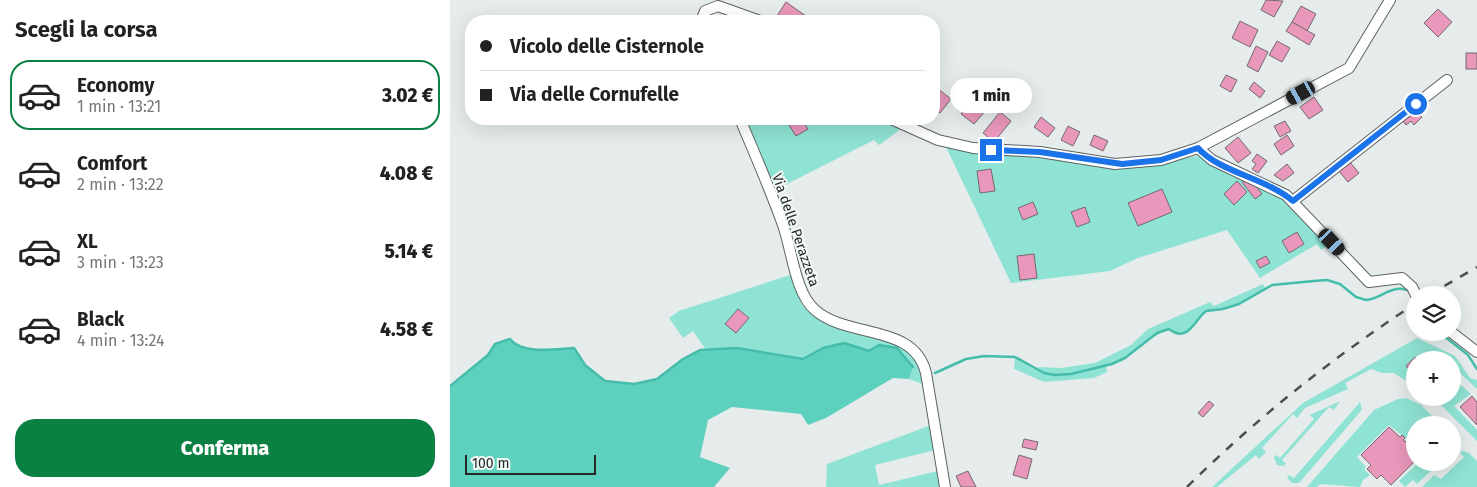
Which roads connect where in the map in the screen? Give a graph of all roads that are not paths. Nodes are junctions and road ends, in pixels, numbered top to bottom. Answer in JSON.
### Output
{"nodes":[{"id":1,"x":1390,"y":0,"type":"edge"},
{"id":2,"x":703,"y":15,"type":"edge"},
{"id":3,"x":743,"y":15,"type":"edge"},
{"id":4,"x":1447,"y":80,"type":"dead end"},
{"id":5,"x":742,"y":125,"type":"edge"},
{"id":6,"x":903,"y":125,"type":"edge"},
{"id":7,"x":1198,"y":148,"type":"junction"},
{"id":8,"x":1293,"y":201,"type":"junction"},
{"id":9,"x":1411,"y":286,"type":"edge"},
{"id":10,"x":1461,"y":339,"type":"edge"},
{"id":11,"x":1477,"y":352,"type":"edge"},
{"id":12,"x":945,"y":487,"type":"edge"}],
"edges":[{"from":1,"to":7,"type":"street"},
{"from":2,"to":3,"type":"street"},
{"from":4,"to":8,"type":"street"},
{"from":5,"to":12,"type":"street","name":"Via delle Perazzeta"},
{"from":6,"to":7,"type":"street"},
{"from":7,"to":8,"type":"street"},
{"from":8,"to":9,"type":"street"},
{"from":10,"to":11,"type":"street"}]}
